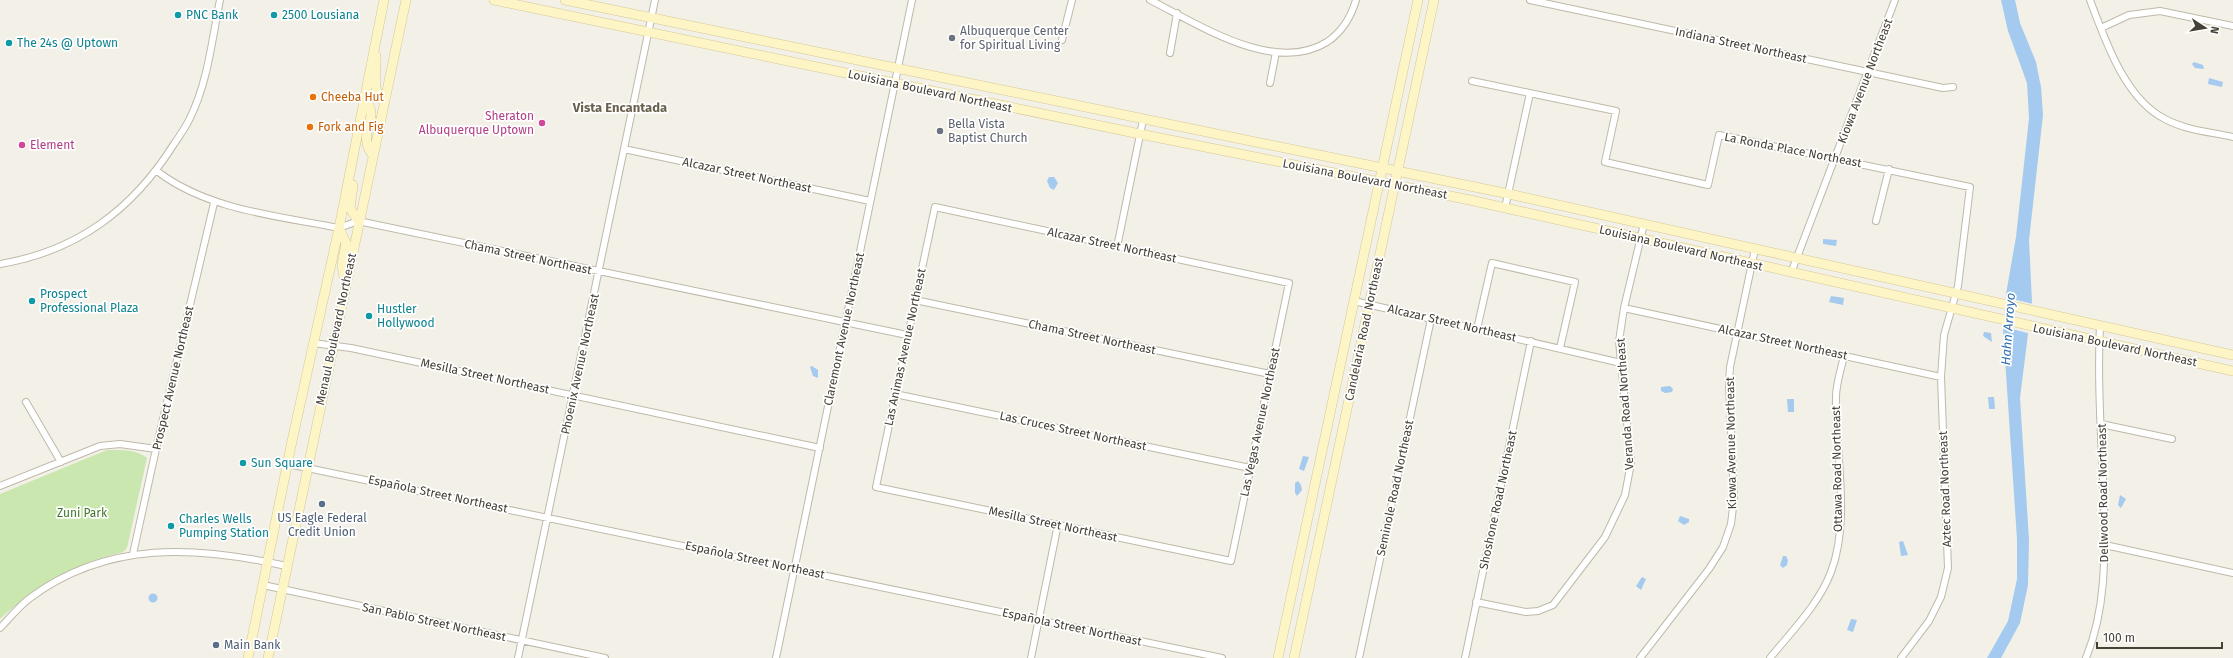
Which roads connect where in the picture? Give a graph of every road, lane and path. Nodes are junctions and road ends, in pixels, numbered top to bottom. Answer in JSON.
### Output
{"nodes":[{"id":1,"x":220,"y":0,"type":"edge"},
{"id":2,"x":384,"y":0,"type":"edge"},
{"id":3,"x":406,"y":0,"type":"edge"},
{"id":4,"x":494,"y":0,"type":"edge"},
{"id":5,"x":565,"y":0,"type":"edge"},
{"id":6,"x":655,"y":0,"type":"edge"},
{"id":7,"x":912,"y":0,"type":"edge"},
{"id":8,"x":1072,"y":0,"type":"edge"},
{"id":9,"x":1150,"y":0,"type":"edge"},
{"id":10,"x":1356,"y":0,"type":"edge"},
{"id":11,"x":1418,"y":0,"type":"edge"},
{"id":12,"x":1434,"y":0,"type":"edge"},
{"id":13,"x":1530,"y":0,"type":"edge"},
{"id":14,"x":1895,"y":0,"type":"edge"},
{"id":15,"x":2090,"y":0,"type":"edge"},
{"id":16,"x":1177,"y":13,"type":"junction"},
{"id":17,"x":651,"y":18,"type":"junction"},
{"id":18,"x":2233,"y":26,"type":"edge"},
{"id":19,"x":2101,"y":28,"type":"junction"},
{"id":20,"x":648,"y":32,"type":"junction"},
{"id":21,"x":1062,"y":40,"type":"dead end"},
{"id":22,"x":375,"y":44,"type":"junction"},
{"id":23,"x":1276,"y":52,"type":"junction"},
{"id":24,"x":1170,"y":53,"type":"dead end"},
{"id":25,"x":898,"y":69,"type":"junction"},
{"id":26,"x":1867,"y":72,"type":"junction"},
{"id":27,"x":1472,"y":81,"type":"dead end"},
{"id":28,"x":895,"y":83,"type":"junction"},
{"id":29,"x":1270,"y":83,"type":"dead end"},
{"id":30,"x":1952,"y":86,"type":"dead end"},
{"id":31,"x":1530,"y":93,"type":"junction"},
{"id":32,"x":364,"y":98,"type":"junction"},
{"id":33,"x":383,"y":101,"type":"junction"},
{"id":34,"x":1143,"y":120,"type":"junction"},
{"id":35,"x":1140,"y":134,"type":"junction"},
{"id":36,"x":2233,"y":137,"type":"edge"},
{"id":37,"x":624,"y":149,"type":"junction"},
{"id":38,"x":372,"y":154,"type":"junction"},
{"id":39,"x":1835,"y":158,"type":"junction"},
{"id":40,"x":352,"y":161,"type":"junction"},
{"id":41,"x":1382,"y":168,"type":"junction"},
{"id":42,"x":1888,"y":168,"type":"junction"},
{"id":43,"x":157,"y":171,"type":"junction"},
{"id":44,"x":1397,"y":171,"type":"junction"},
{"id":45,"x":1379,"y":181,"type":"junction"},
{"id":46,"x":1394,"y":184,"type":"junction"},
{"id":47,"x":1509,"y":194,"type":"junction"},
{"id":48,"x":870,"y":201,"type":"junction"},
{"id":49,"x":214,"y":203,"type":"junction"},
{"id":50,"x":935,"y":208,"type":"joint"},
{"id":51,"x":1505,"y":208,"type":"junction"},
{"id":52,"x":358,"y":221,"type":"junction"},
{"id":53,"x":1876,"y":222,"type":"dead end"},
{"id":54,"x":1644,"y":224,"type":"junction"},
{"id":55,"x":339,"y":228,"type":"junction"},
{"id":56,"x":1641,"y":239,"type":"junction"},
{"id":57,"x":1117,"y":247,"type":"junction"},
{"id":58,"x":1755,"y":249,"type":"junction"},
{"id":59,"x":1797,"y":258,"type":"junction"},
{"id":60,"x":0,"y":264,"type":"edge"},
{"id":61,"x":1752,"y":264,"type":"junction"},
{"id":62,"x":599,"y":271,"type":"junction"},
{"id":63,"x":1791,"y":273,"type":"junction"},
{"id":64,"x":346,"y":282,"type":"junction"},
{"id":65,"x":1289,"y":283,"type":"joint"},
{"id":66,"x":1955,"y":293,"type":"junction"},
{"id":67,"x":915,"y":300,"type":"junction"},
{"id":68,"x":1354,"y":301,"type":"junction"},
{"id":69,"x":1369,"y":305,"type":"junction"},
{"id":70,"x":1624,"y":308,"type":"junction"},
{"id":71,"x":1951,"y":308,"type":"junction"},
{"id":72,"x":1431,"y":319,"type":"junction"},
{"id":73,"x":845,"y":323,"type":"junction"},
{"id":74,"x":2100,"y":326,"type":"junction"},
{"id":75,"x":1478,"y":329,"type":"junction"},
{"id":76,"x":1737,"y":332,"type":"junction"},
{"id":77,"x":907,"y":335,"type":"junction"},
{"id":78,"x":1531,"y":341,"type":"junction"},
{"id":79,"x":2099,"y":342,"type":"junction"},
{"id":80,"x":313,"y":343,"type":"junction"},
{"id":81,"x":332,"y":345,"type":"junction"},
{"id":82,"x":1560,"y":348,"type":"junction"},
{"id":83,"x":2230,"y":354,"type":"edge"},
{"id":84,"x":1844,"y":356,"type":"junction"},
{"id":85,"x":1621,"y":363,"type":"junction"},
{"id":86,"x":2228,"y":370,"type":"edge"},
{"id":87,"x":1270,"y":374,"type":"junction"},
{"id":88,"x":1941,"y":377,"type":"junction"},
{"id":89,"x":895,"y":394,"type":"junction"},
{"id":90,"x":574,"y":395,"type":"junction"},
{"id":91,"x":26,"y":402,"type":"dead end"},
{"id":92,"x":2102,"y":424,"type":"junction"},
{"id":93,"x":2172,"y":439,"type":"dead end"},
{"id":94,"x":820,"y":448,"type":"junction"},
{"id":95,"x":156,"y":449,"type":"junction"},
{"id":96,"x":61,"y":462,"type":"junction"},
{"id":97,"x":288,"y":464,"type":"junction"},
{"id":98,"x":307,"y":467,"type":"junction"},
{"id":99,"x":1250,"y":468,"type":"junction"},
{"id":100,"x":0,"y":486,"type":"edge"},
{"id":101,"x":876,"y":486,"type":"joint"},
{"id":102,"x":548,"y":517,"type":"junction"},
{"id":103,"x":1058,"y":524,"type":"junction"},
{"id":104,"x":2105,"y":545,"type":"junction"},
{"id":105,"x":133,"y":554,"type":"junction"},
{"id":106,"x":1231,"y":561,"type":"joint"},
{"id":107,"x":269,"y":562,"type":"junction"},
{"id":108,"x":286,"y":566,"type":"junction"},
{"id":109,"x":795,"y":568,"type":"junction"},
{"id":110,"x":2233,"y":573,"type":"edge"},
{"id":111,"x":263,"y":585,"type":"junction"},
{"id":112,"x":282,"y":588,"type":"junction"},
{"id":113,"x":1476,"y":602,"type":"junction"},
{"id":114,"x":1039,"y":620,"type":"junction"},
{"id":115,"x":0,"y":628,"type":"edge"},
{"id":116,"x":521,"y":641,"type":"junction"},
{"id":117,"x":248,"y":658,"type":"edge"},
{"id":118,"x":268,"y":658,"type":"edge"},
{"id":119,"x":518,"y":658,"type":"edge"},
{"id":120,"x":605,"y":658,"type":"edge"},
{"id":121,"x":776,"y":658,"type":"edge"},
{"id":122,"x":1031,"y":658,"type":"edge"},
{"id":123,"x":1222,"y":658,"type":"edge"},
{"id":124,"x":1278,"y":658,"type":"edge"},
{"id":125,"x":1294,"y":658,"type":"edge"},
{"id":126,"x":1359,"y":658,"type":"edge"},
{"id":127,"x":1464,"y":658,"type":"edge"},
{"id":128,"x":1640,"y":658,"type":"edge"},
{"id":129,"x":1770,"y":658,"type":"edge"},
{"id":130,"x":1901,"y":658,"type":"edge"},
{"id":131,"x":2086,"y":658,"type":"edge"}],
"edges":[{"from":1,"to":43,"type":"street"},
{"from":2,"to":22,"type":"main road","name":"Menaul Boulevard Northeast"},
{"from":3,"to":33,"type":"main road","name":"Menaul Boulevard Northeast"},
{"from":4,"to":20,"type":"main road","name":"Louisiana Boulevard Northeast"},
{"from":5,"to":17,"type":"main road","name":"Louisiana Boulevard Northeast"},
{"from":6,"to":17,"type":"street","name":"Phoenix Avenue Northeast"},
{"from":7,"to":25,"type":"street","name":"Claremont Avenue Northeast"},
{"from":8,"to":21,"type":"street"},
{"from":9,"to":16,"type":"street"},
{"from":10,"to":23,"type":"street"},
{"from":11,"to":41,"type":"main road","name":"Candelaria Road Northeast"},
{"from":12,"to":44,"type":"main road","name":"Candelaria Road Northeast"},
{"from":13,"to":26,"type":"street","name":"Indiana Street Northeast"},
{"from":14,"to":26,"type":"street","name":"Kiowa Avenue Northeast"},
{"from":15,"to":19,"type":"street"},
{"from":16,"to":23,"type":"street"},
{"from":16,"to":24,"type":"street"},
{"from":17,"to":20,"type":"street","name":"Phoenix Avenue Northeast"},
{"from":17,"to":25,"type":"main road","name":"Louisiana Boulevard Northeast"},
{"from":18,"to":19,"type":"street"},
{"from":19,"to":36,"type":"street"},
{"from":20,"to":28,"type":"main road","name":"Louisiana Boulevard Northeast"},
{"from":20,"to":37,"type":"street","name":"Phoenix Avenue Northeast"},
{"from":22,"to":32,"type":"main road","name":"Menaul Boulevard Northeast"},
{"from":22,"to":33,"type":"main road"},
{"from":23,"to":29,"type":"street"},
{"from":25,"to":28,"type":"street","name":"Claremont Avenue Northeast"},
{"from":25,"to":34,"type":"main road","name":"Louisiana Boulevard Northeast"},
{"from":26,"to":30,"type":"street","name":"Indiana Street Northeast"},
{"from":26,"to":39,"type":"street","name":"Kiowa Avenue Northeast"},
{"from":27,"to":31,"type":"street","name":"La Ronda Place Northeast"},
{"from":28,"to":35,"type":"main road","name":"Louisiana Boulevard Northeast"},
{"from":28,"to":48,"type":"street","name":"Claremont Avenue Northeast"},
{"from":31,"to":39,"type":"street","name":"La Ronda Place Northeast"},
{"from":31,"to":47,"type":"street"},
{"from":32,"to":38,"type":"main road"},
{"from":32,"to":40,"type":"main road","name":"Menaul Boulevard Northeast"},
{"from":33,"to":38,"type":"main road","name":"Menaul Boulevard Northeast"},
{"from":34,"to":35,"type":"street"},
{"from":34,"to":41,"type":"main road","name":"Louisiana Boulevard Northeast"},
{"from":35,"to":45,"type":"main road","name":"Louisiana Boulevard Northeast"},
{"from":35,"to":57,"type":"street"},
{"from":37,"to":48,"type":"street","name":"Alcazar Street Northeast"},
{"from":37,"to":62,"type":"street","name":"Phoenix Avenue Northeast"},
{"from":38,"to":52,"type":"main road","name":"Menaul Boulevard Northeast"},
{"from":39,"to":42,"type":"street","name":"La Ronda Place Northeast"},
{"from":39,"to":59,"type":"street","name":"Kiowa Avenue Northeast"},
{"from":40,"to":52,"type":"main road"},
{"from":40,"to":55,"type":"main road","name":"Menaul Boulevard Northeast"},
{"from":41,"to":44,"type":"main road","name":"Louisiana Boulevard Northeast"},
{"from":41,"to":45,"type":"main road","name":"Candelaria Road Northeast"},
{"from":42,"to":53,"type":"street"},
{"from":42,"to":66,"type":"street","name":"La Ronda Place Northeast"},
{"from":43,"to":49,"type":"street"},
{"from":43,"to":60,"type":"street"},
{"from":44,"to":46,"type":"main road","name":"Candelaria Road Northeast"},
{"from":44,"to":47,"type":"main road","name":"Louisiana Boulevard Northeast"},
{"from":45,"to":46,"type":"main road","name":"Louisiana Boulevard Northeast"},
{"from":45,"to":68,"type":"main road","name":"Candelaria Road Northeast"},
{"from":46,"to":51,"type":"main road","name":"Louisiana Boulevard Northeast"},
{"from":46,"to":69,"type":"main road","name":"Candelaria Road Northeast"},
{"from":47,"to":51,"type":"street"},
{"from":47,"to":54,"type":"main road","name":"Louisiana Boulevard Northeast"},
{"from":48,"to":73,"type":"street","name":"Claremont Avenue Northeast"},
{"from":49,"to":55,"type":"street"},
{"from":49,"to":95,"type":"street","name":"Prospect Avenue Northeast"},
{"from":50,"to":57,"type":"street","name":"Alcazar Street Northeast"},
{"from":50,"to":67,"type":"street","name":"Las Animas Avenue Northeast"},
{"from":51,"to":56,"type":"main road","name":"Louisiana Boulevard Northeast"},
{"from":52,"to":55,"type":"street"},
{"from":52,"to":62,"type":"street","name":"Chama Street Northeast"},
{"from":52,"to":64,"type":"main road","name":"Menaul Boulevard Northeast"},
{"from":54,"to":56,"type":"street","name":"Veranda Road Northeast"},
{"from":54,"to":58,"type":"main road","name":"Louisiana Boulevard Northeast"},
{"from":55,"to":64,"type":"main road"},
{"from":55,"to":80,"type":"main road","name":"Menaul Boulevard Northeast"},
{"from":56,"to":61,"type":"main road","name":"Louisiana Boulevard Northeast"},
{"from":56,"to":70,"type":"street","name":"Veranda Road Northeast"},
{"from":57,"to":65,"type":"street","name":"Alcazar Street Northeast"},
{"from":58,"to":59,"type":"main road","name":"Louisiana Boulevard Northeast"},
{"from":58,"to":61,"type":"street","name":"Kiowa Avenue Northeast"},
{"from":59,"to":63,"type":"street","name":"Kiowa Avenue Northeast"},
{"from":59,"to":66,"type":"main road","name":"Louisiana Boulevard Northeast"},
{"from":61,"to":63,"type":"main road","name":"Louisiana Boulevard Northeast"},
{"from":61,"to":76,"type":"street","name":"Kiowa Avenue Northeast"},
{"from":62,"to":73,"type":"street","name":"Chama Street Northeast"},
{"from":62,"to":90,"type":"street","name":"Phoenix Avenue Northeast"},
{"from":63,"to":71,"type":"main road","name":"Louisiana Boulevard Northeast"},
{"from":64,"to":81,"type":"main road","name":"Menaul Boulevard Northeast"},
{"from":65,"to":87,"type":"street","name":"Las Vegas Avenue Northeast"},
{"from":66,"to":71,"type":"street","name":"Aztec Road Northeast"},
{"from":66,"to":74,"type":"main road","name":"Louisiana Boulevard Northeast"},
{"from":67,"to":77,"type":"street","name":"Las Animas Avenue Northeast"},
{"from":67,"to":87,"type":"street","name":"Chama Street Northeast"},
{"from":68,"to":69,"type":"street","name":"Alcazar Street Northeast"},
{"from":68,"to":124,"type":"main road","name":"Candelaria Road Northeast"},
{"from":69,"to":72,"type":"street","name":"Alcazar Street Northeast"},
{"from":69,"to":125,"type":"main road","name":"Candelaria Road Northeast"},
{"from":70,"to":76,"type":"street","name":"Alcazar Street Northeast"},
{"from":70,"to":85,"type":"street","name":"Veranda Road Northeast"},
{"from":71,"to":79,"type":"main road","name":"Louisiana Boulevard Northeast"},
{"from":71,"to":88,"type":"street","name":"Aztec Road Northeast"},
{"from":72,"to":75,"type":"street","name":"Alcazar Street Northeast"},
{"from":72,"to":126,"type":"street","name":"Seminole Road Northeast"},
{"from":73,"to":77,"type":"street","name":"Chama Street Northeast"},
{"from":73,"to":94,"type":"street","name":"Claremont Avenue Northeast"},
{"from":74,"to":79,"type":"street","name":"Dellwood Road Northeast"},
{"from":74,"to":83,"type":"main road","name":"Louisiana Boulevard Northeast"},
{"from":75,"to":78,"type":"street","name":"Alcazar Street Northeast"},
{"from":75,"to":82,"type":"street"},
{"from":76,"to":84,"type":"street","name":"Alcazar Street Northeast"},
{"from":76,"to":128,"type":"street","name":"Kiowa Avenue Northeast"},
{"from":77,"to":89,"type":"street","name":"Las Animas Avenue Northeast"},
{"from":78,"to":82,"type":"street","name":"Alcazar Street Northeast"},
{"from":78,"to":113,"type":"street","name":"Shoshone Road Northeast"},
{"from":79,"to":86,"type":"main road","name":"Louisiana Boulevard Northeast"},
{"from":79,"to":92,"type":"street","name":"Dellwood Road Northeast"},
{"from":80,"to":81,"type":"street","name":"Mesilla Street Northeast"},
{"from":80,"to":97,"type":"main road","name":"Menaul Boulevard Northeast"},
{"from":81,"to":90,"type":"street","name":"Mesilla Street Northeast"},
{"from":81,"to":98,"type":"main road","name":"Menaul Boulevard Northeast"},
{"from":82,"to":85,"type":"street","name":"Alcazar Street Northeast"},
{"from":83,"to":86,"type":"main road"},
{"from":84,"to":88,"type":"street","name":"Alcazar Street Northeast"},
{"from":84,"to":129,"type":"street","name":"Ottawa Road Northeast"},
{"from":85,"to":113,"type":"street","name":"Veranda Road Northeast"},
{"from":87,"to":99,"type":"street","name":"Las Vegas Avenue Northeast"},
{"from":88,"to":130,"type":"street","name":"Aztec Road Northeast"},
{"from":89,"to":99,"type":"street","name":"Las Cruces Street Northeast"},
{"from":89,"to":101,"type":"street","name":"Las Animas Avenue Northeast"},
{"from":90,"to":94,"type":"street","name":"Mesilla Street Northeast"},
{"from":90,"to":102,"type":"street","name":"Phoenix Avenue Northeast"},
{"from":91,"to":96,"type":"street"},
{"from":92,"to":93,"type":"street"},
{"from":92,"to":104,"type":"street","name":"Dellwood Road Northeast"},
{"from":94,"to":109,"type":"street","name":"Claremont Avenue Northeast"},
{"from":95,"to":96,"type":"street"},
{"from":95,"to":105,"type":"street","name":"Prospect Avenue Northeast"},
{"from":96,"to":100,"type":"street"},
{"from":97,"to":98,"type":"street","name":"Española Street Northeast"},
{"from":97,"to":107,"type":"main road","name":"Menaul Boulevard Northeast"},
{"from":98,"to":102,"type":"street","name":"Española Street Northeast"},
{"from":98,"to":108,"type":"main road","name":"Menaul Boulevard Northeast"},
{"from":99,"to":106,"type":"street","name":"Las Vegas Avenue Northeast"},
{"from":101,"to":103,"type":"street","name":"Mesilla Street Northeast"},
{"from":102,"to":109,"type":"street","name":"Española Street Northeast"},
{"from":102,"to":116,"type":"street","name":"Phoenix Avenue Northeast"},
{"from":103,"to":106,"type":"street","name":"Mesilla Street Northeast"},
{"from":103,"to":114,"type":"street"},
{"from":104,"to":110,"type":"street"},
{"from":104,"to":131,"type":"street","name":"Dellwood Road Northeast"},
{"from":105,"to":107,"type":"street"},
{"from":105,"to":115,"type":"street"},
{"from":107,"to":108,"type":"street"},
{"from":107,"to":111,"type":"main road","name":"Menaul Boulevard Northeast"},
{"from":108,"to":112,"type":"main road","name":"Menaul Boulevard Northeast"},
{"from":109,"to":114,"type":"street","name":"Española Street Northeast"},
{"from":109,"to":121,"type":"street","name":"Claremont Avenue Northeast"},
{"from":111,"to":112,"type":"street","name":"San Pablo Street Northeast"},
{"from":111,"to":117,"type":"main road","name":"Menaul Boulevard Northeast"},
{"from":112,"to":116,"type":"street","name":"San Pablo Street Northeast"},
{"from":112,"to":118,"type":"main road","name":"Menaul Boulevard Northeast"},
{"from":113,"to":127,"type":"street","name":"Shoshone Road Northeast"},
{"from":114,"to":122,"type":"street"},
{"from":114,"to":123,"type":"street","name":"Española Street Northeast"},
{"from":116,"to":119,"type":"street","name":"Phoenix Avenue Northeast"},
{"from":116,"to":120,"type":"street","name":"San Pablo Street Northeast"}]}
